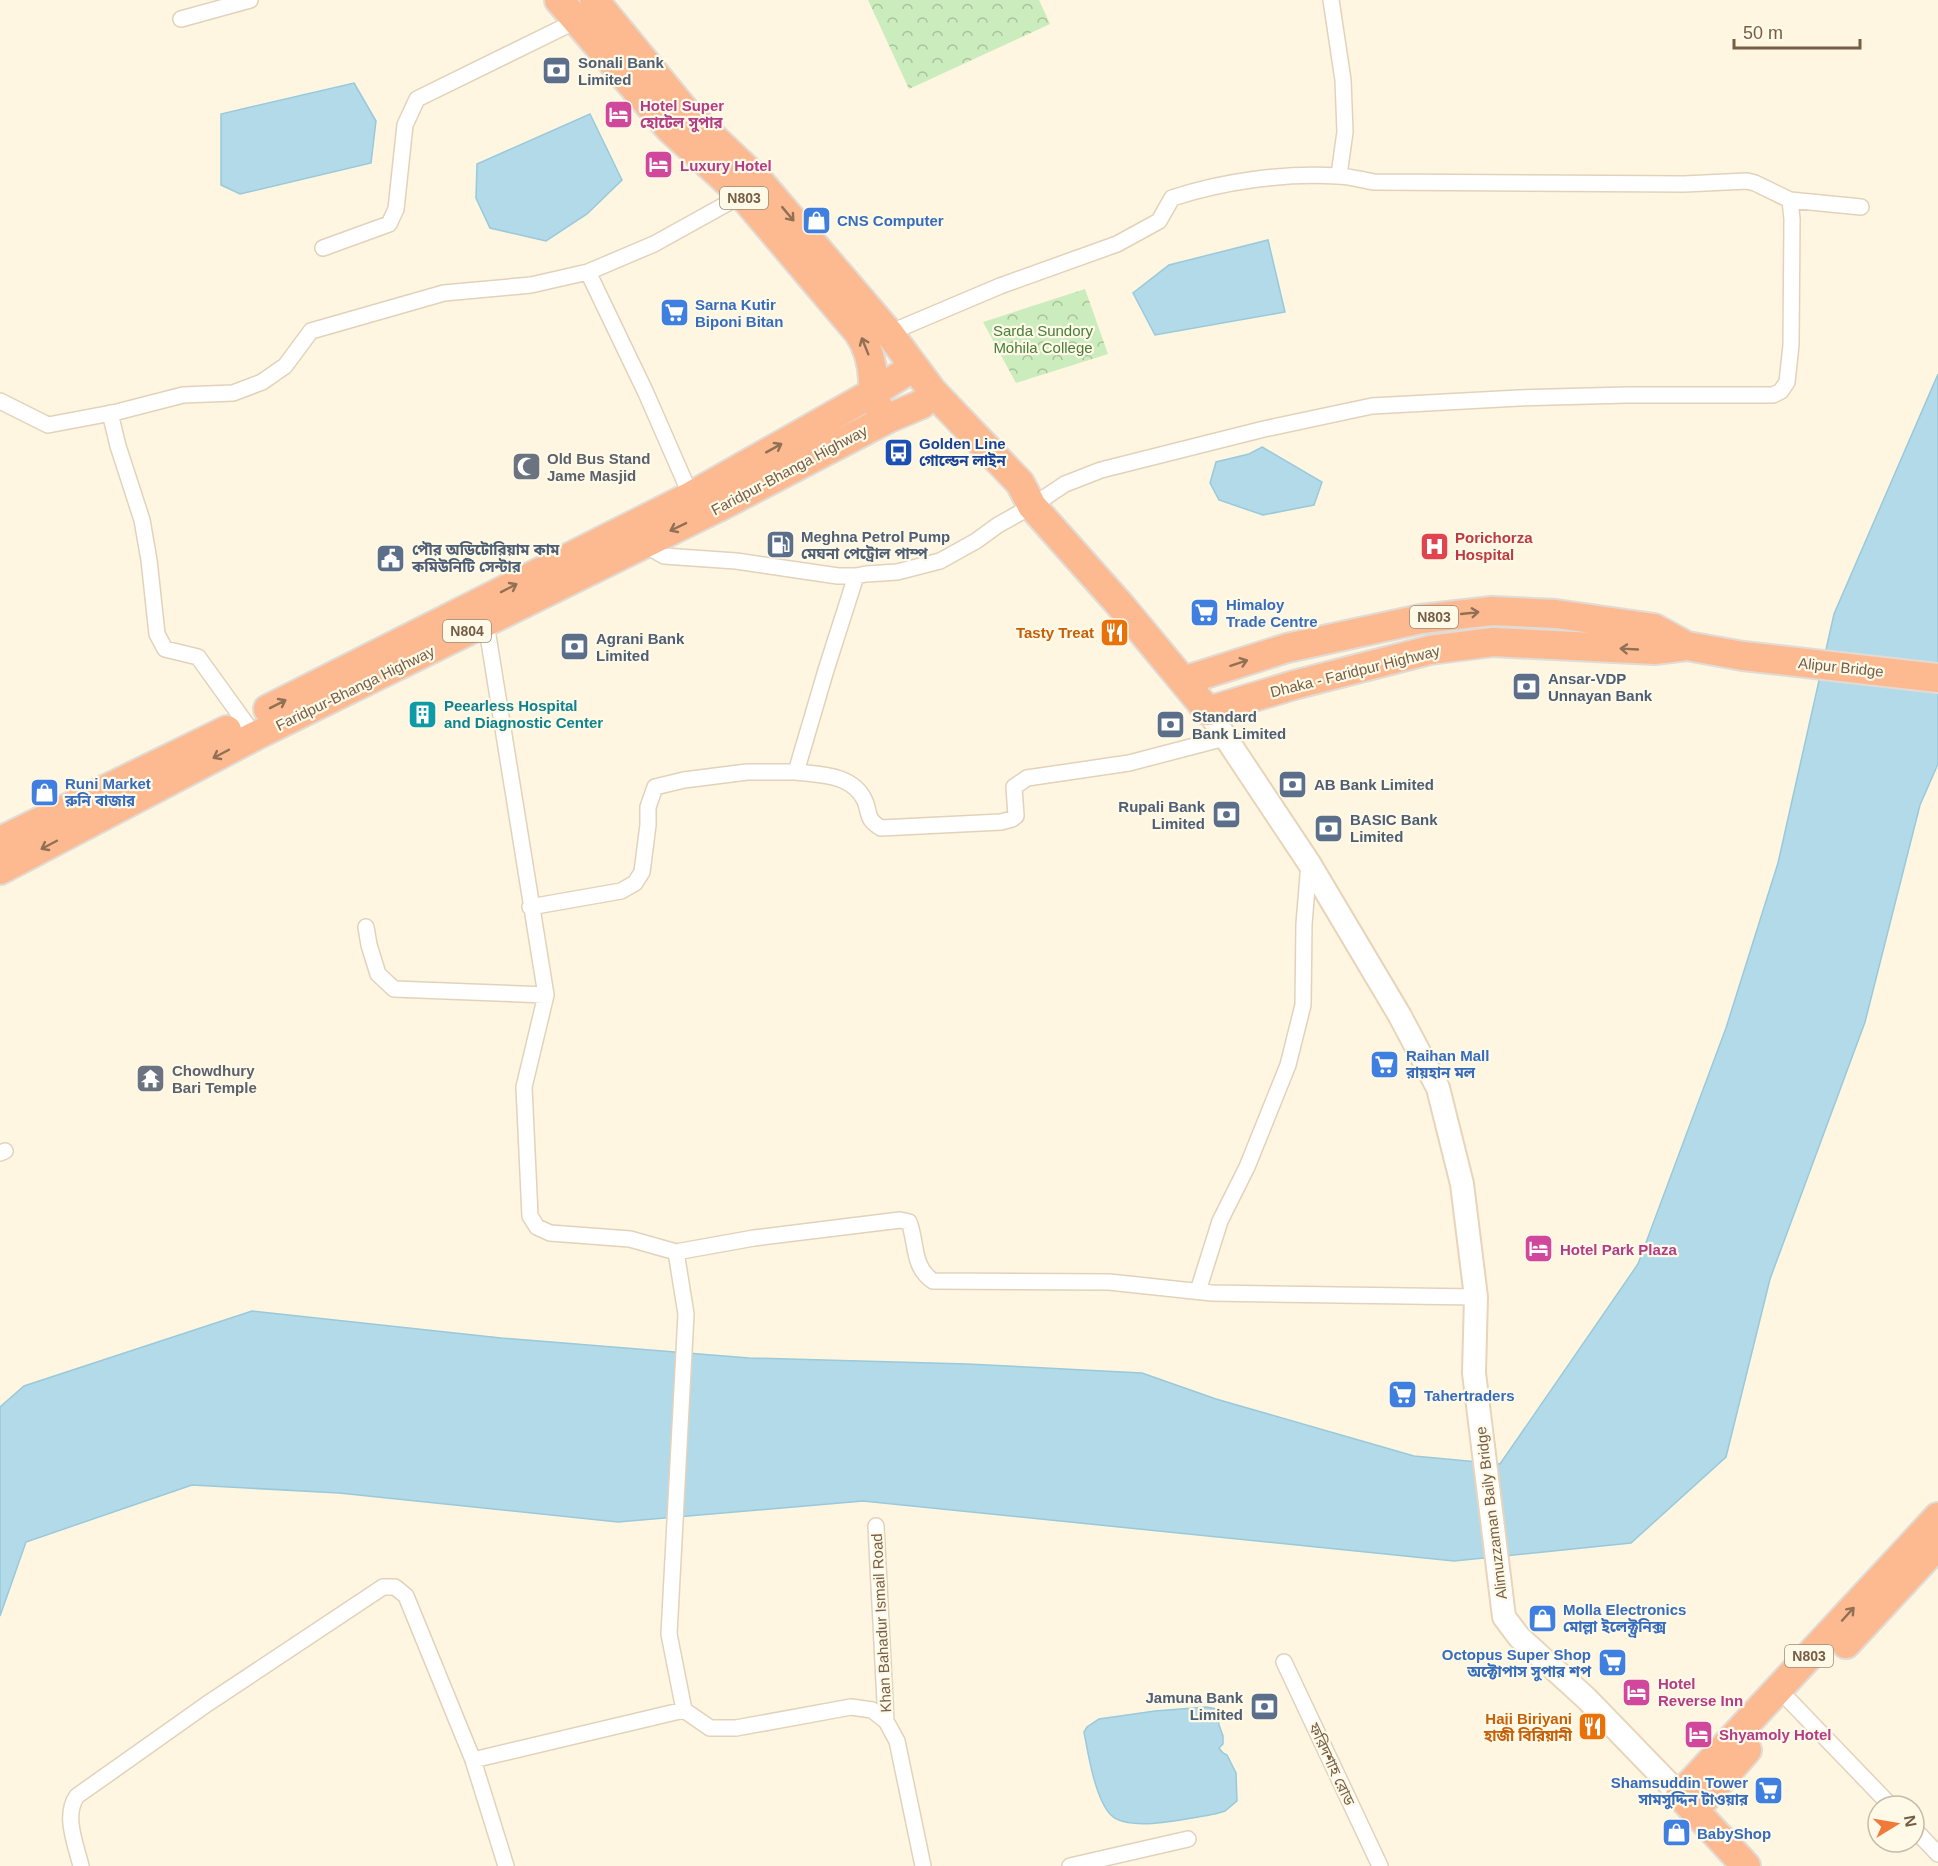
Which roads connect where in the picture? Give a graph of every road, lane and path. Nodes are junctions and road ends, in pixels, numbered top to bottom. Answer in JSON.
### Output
{"nodes":[{"id":1,"x":250,"y":0,"type":"edge"},
{"id":2,"x":1331,"y":0,"type":"edge"},
{"id":3,"x":576,"y":7,"type":"edge"},
{"id":4,"x":181,"y":19,"type":"dead end"},
{"id":5,"x":1339,"y":176,"type":"junction"},
{"id":6,"x":751,"y":188,"type":"junction"},
{"id":7,"x":1790,"y":201,"type":"junction"},
{"id":8,"x":1861,"y":207,"type":"dead end"},
{"id":9,"x":322,"y":248,"type":"dead end"},
{"id":10,"x":588,"y":272,"type":"junction"},
{"id":11,"x":889,"y":333,"type":"junction"},
{"id":12,"x":914,"y":367,"type":"junction"},
{"id":13,"x":933,"y":392,"type":"junction"},
{"id":14,"x":871,"y":394,"type":"junction"},
{"id":15,"x":0,"y":400,"type":"edge"},
{"id":16,"x":110,"y":413,"type":"junction"},
{"id":17,"x":889,"y":418,"type":"junction"},
{"id":18,"x":746,"y":478,"type":"junction"},
{"id":19,"x":691,"y":496,"type":"junction"},
{"id":20,"x":1032,"y":506,"type":"junction"},
{"id":21,"x":643,"y":544,"type":"junction"},
{"id":22,"x":856,"y":576,"type":"junction"},
{"id":23,"x":482,"y":613,"type":"junction"},
{"id":24,"x":1687,"y":646,"type":"junction"},
{"id":25,"x":1743,"y":656,"type":"joint"},
{"id":26,"x":1938,"y":678,"type":"edge"},
{"id":27,"x":1183,"y":681,"type":"junction"},
{"id":28,"x":1208,"y":711,"type":"junction"},
{"id":29,"x":249,"y":729,"type":"junction"},
{"id":30,"x":1225,"y":738,"type":"junction"},
{"id":31,"x":796,"y":772,"type":"junction"},
{"id":32,"x":6,"y":852,"type":"edge"},
{"id":33,"x":1309,"y":863,"type":"junction"},
{"id":34,"x":530,"y":907,"type":"junction"},
{"id":35,"x":366,"y":927,"type":"dead end"},
{"id":36,"x":546,"y":995,"type":"junction"},
{"id":37,"x":676,"y":1252,"type":"junction"},
{"id":38,"x":1198,"y":1291,"type":"junction"},
{"id":39,"x":1476,"y":1297,"type":"junction"},
{"id":40,"x":1938,"y":1517,"type":"edge"},
{"id":41,"x":876,"y":1526,"type":"dead end"},
{"id":42,"x":1938,"y":1544,"type":"edge"},
{"id":43,"x":1284,"y":1662,"type":"dead end"},
{"id":44,"x":1790,"y":1701,"type":"junction"},
{"id":45,"x":684,"y":1710,"type":"junction"},
{"id":46,"x":886,"y":1721,"type":"junction"},
{"id":47,"x":473,"y":1760,"type":"junction"},
{"id":48,"x":1880,"y":1794,"type":"edge"},
{"id":49,"x":1687,"y":1803,"type":"junction"},
{"id":50,"x":1188,"y":1839,"type":"dead end"},
{"id":51,"x":1926,"y":1842,"type":"edge"},
{"id":52,"x":1938,"y":1854,"type":"edge"},
{"id":53,"x":81,"y":1866,"type":"edge"},
{"id":54,"x":506,"y":1866,"type":"edge"},
{"id":55,"x":923,"y":1866,"type":"edge"},
{"id":56,"x":1070,"y":1866,"type":"edge"},
{"id":57,"x":1380,"y":1866,"type":"edge"},
{"id":58,"x":1746,"y":1866,"type":"edge"}],
"edges":[{"from":1,"to":4,"type":"street"},
{"from":2,"to":5,"type":"street"},
{"from":3,"to":6,"type":"highway","number":"N803"},
{"from":3,"to":9,"type":"street"},
{"from":5,"to":7,"type":"street"},
{"from":5,"to":11,"type":"street"},
{"from":6,"to":10,"type":"street"},
{"from":6,"to":11,"type":"highway","number":"N803","one_way":true},
{"from":14,"to":6,"type":"highway","number":"N803","one_way":true},
{"from":7,"to":8,"type":"street"},
{"from":7,"to":20,"type":"street"},
{"from":10,"to":16,"type":"street"},
{"from":10,"to":19,"type":"street"},
{"from":11,"to":12,"type":"highway","number":"N803"},
{"from":12,"to":13,"type":"highway","number":"N803"},
{"from":12,"to":14,"type":"highway","name":"Faridpur-Bhanga Highway","number":"N804"},
{"from":13,"to":17,"type":"highway","name":"Faridpur-Bhanga Highway","number":"N804"},
{"from":13,"to":20,"type":"highway","number":"N803"},
{"from":14,"to":17,"type":"highway"},
{"from":18,"to":14,"type":"highway","name":"Faridpur-Bhanga Highway","number":"N804","one_way":true},
{"from":15,"to":16,"type":"street"},
{"from":16,"to":29,"type":"street"},
{"from":17,"to":18,"type":"highway","name":"Faridpur-Bhanga Highway","number":"N804"},
{"from":17,"to":20,"type":"highway","number":"N803"},
{"from":18,"to":19,"type":"highway","name":"Faridpur-Bhanga Highway","number":"N804"},
{"from":18,"to":21,"type":"highway","name":"Faridpur-Bhanga Highway","number":"N804","one_way":true},
{"from":23,"to":19,"type":"highway","name":"Faridpur-Bhanga Highway","number":"N804","one_way":true},
{"from":20,"to":22,"type":"street"},
{"from":20,"to":27,"type":"highway","number":"N803"},
{"from":21,"to":22,"type":"street"},
{"from":21,"to":23,"type":"highway","name":"Faridpur-Bhanga Highway","number":"N804"},
{"from":22,"to":31,"type":"street"},
{"from":23,"to":29,"type":"highway","name":"Faridpur-Bhanga Highway","number":"N804"},
{"from":23,"to":34,"type":"street"},
{"from":24,"to":25,"type":"highway","name":"Dhaka - Faridpur Highway","number":"N803"},
{"from":27,"to":24,"type":"highway","name":"Dhaka - Faridpur Highway","number":"N803","one_way":true},
{"from":24,"to":28,"type":"highway","name":"Dhaka - Faridpur Highway","number":"N803","one_way":true},
{"from":25,"to":26,"type":"highway","name":"Alipur Bridge","number":"N803"},
{"from":27,"to":28,"type":"highway","number":"N803"},
{"from":28,"to":30,"type":"main road","name":"Alimuzzaman Baily Bridge"},
{"from":29,"to":32,"type":"highway","name":"Faridpur-Bhanga Highway","number":"N804"},
{"from":30,"to":31,"type":"street"},
{"from":30,"to":33,"type":"main road","name":"Alimuzzaman Baily Bridge"},
{"from":31,"to":34,"type":"street"},
{"from":33,"to":38,"type":"street"},
{"from":33,"to":39,"type":"main road","name":"Alimuzzaman Baily Bridge"},
{"from":34,"to":36,"type":"street"},
{"from":35,"to":36,"type":"street"},
{"from":36,"to":37,"type":"street"},
{"from":37,"to":38,"type":"street"},
{"from":37,"to":45,"type":"street"},
{"from":38,"to":39,"type":"street"},
{"from":39,"to":49,"type":"main road","name":"Alimuzzaman Baily Bridge"},
{"from":49,"to":40,"type":"highway","number":"N803","one_way":true},
{"from":41,"to":46,"type":"street","name":"Khan Bahadur Ismail Road"},
{"from":42,"to":44,"type":"highway","number":"N803"},
{"from":43,"to":57,"type":"street","name":"ফরিদশাহ রোড"},
{"from":44,"to":48,"type":"street"},
{"from":44,"to":49,"type":"highway","number":"N803"},
{"from":45,"to":46,"type":"street"},
{"from":45,"to":47,"type":"street"},
{"from":46,"to":55,"type":"street"},
{"from":47,"to":53,"type":"street"},
{"from":47,"to":54,"type":"street"},
{"from":49,"to":58,"type":"highway"},
{"from":50,"to":56,"type":"street"},
{"from":51,"to":52,"type":"street"}]}
